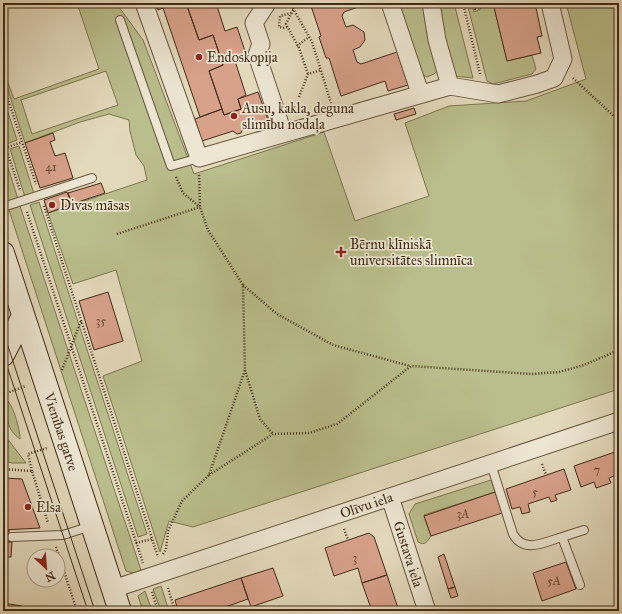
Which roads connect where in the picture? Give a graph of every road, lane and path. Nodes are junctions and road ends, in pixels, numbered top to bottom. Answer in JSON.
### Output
{"nodes":[{"id":1,"x":144,"y":3,"type":"edge"},
{"id":2,"x":267,"y":3,"type":"edge"},
{"id":3,"x":290,"y":3,"type":"edge"},
{"id":4,"x":390,"y":3,"type":"edge"},
{"id":5,"x":431,"y":3,"type":"edge"},
{"id":6,"x":463,"y":3,"type":"edge"},
{"id":7,"x":474,"y":3,"type":"edge"},
{"id":8,"x":478,"y":3,"type":"edge"},
{"id":9,"x":550,"y":3,"type":"edge"},
{"id":10,"x":293,"y":11,"type":"junction"},
{"id":11,"x":120,"y":20,"type":"dead end"},
{"id":12,"x":287,"y":26,"type":"junction"},
{"id":13,"x":309,"y":37,"type":"junction"},
{"id":14,"x":298,"y":46,"type":"junction"},
{"id":15,"x":561,"y":66,"type":"junction"},
{"id":16,"x":321,"y":70,"type":"junction"},
{"id":17,"x":308,"y":74,"type":"junction"},
{"id":18,"x":3,"y":84,"type":"edge"},
{"id":19,"x":450,"y":86,"type":"junction"},
{"id":20,"x":484,"y":92,"type":"junction"},
{"id":21,"x":420,"y":93,"type":"junction"},
{"id":22,"x":299,"y":97,"type":"dead end"},
{"id":23,"x":336,"y":118,"type":"junction"},
{"id":24,"x":619,"y":121,"type":"edge"},
{"id":25,"x":283,"y":133,"type":"junction"},
{"id":26,"x":3,"y":140,"type":"edge"},
{"id":27,"x":22,"y":142,"type":"junction"},
{"id":28,"x":8,"y":146,"type":"dead end"},
{"id":29,"x":199,"y":158,"type":"junction"},
{"id":30,"x":171,"y":166,"type":"junction"},
{"id":31,"x":92,"y":178,"type":"dead end"},
{"id":32,"x":40,"y":196,"type":"junction"},
{"id":33,"x":24,"y":201,"type":"junction"},
{"id":34,"x":3,"y":207,"type":"edge"},
{"id":35,"x":200,"y":207,"type":"junction"},
{"id":36,"x":117,"y":234,"type":"dead end"},
{"id":37,"x":3,"y":253,"type":"edge"},
{"id":38,"x":242,"y":285,"type":"junction"},
{"id":39,"x":24,"y":316,"type":"junction"},
{"id":40,"x":81,"y":320,"type":"junction"},
{"id":41,"x":71,"y":347,"type":"junction"},
{"id":42,"x":619,"y":350,"type":"edge"},
{"id":43,"x":3,"y":355,"type":"edge"},
{"id":44,"x":411,"y":366,"type":"junction"},
{"id":45,"x":245,"y":370,"type":"junction"},
{"id":46,"x":60,"y":374,"type":"dead end"},
{"id":47,"x":30,"y":384,"type":"dead end"},
{"id":48,"x":3,"y":420,"type":"edge"},
{"id":49,"x":619,"y":421,"type":"edge"},
{"id":50,"x":273,"y":434,"type":"junction"},
{"id":51,"x":48,"y":447,"type":"dead end"},
{"id":52,"x":540,"y":460,"type":"dead end"},
{"id":53,"x":491,"y":464,"type":"junction"},
{"id":54,"x":32,"y":471,"type":"dead end"},
{"id":55,"x":209,"y":475,"type":"junction"},
{"id":56,"x":546,"y":475,"type":"dead end"},
{"id":57,"x":390,"y":497,"type":"junction"},
{"id":58,"x":343,"y":525,"type":"dead end"},
{"id":59,"x":92,"y":526,"type":"junction"},
{"id":60,"x":584,"y":530,"type":"dead end"},
{"id":61,"x":12,"y":537,"type":"dead end"},
{"id":62,"x":562,"y":537,"type":"junction"},
{"id":63,"x":152,"y":539,"type":"junction"},
{"id":64,"x":348,"y":540,"type":"dead end"},
{"id":65,"x":136,"y":543,"type":"junction"},
{"id":66,"x":155,"y":574,"type":"junction"},
{"id":67,"x":580,"y":585,"type":"dead end"},
{"id":68,"x":113,"y":589,"type":"junction"},
{"id":69,"x":120,"y":611,"type":"edge"},
{"id":70,"x":158,"y":611,"type":"edge"},
{"id":71,"x":175,"y":611,"type":"edge"},
{"id":72,"x":427,"y":611,"type":"edge"}],
"edges":[{"from":1,"to":29,"type":"street"},
{"from":2,"to":25,"type":"street"},
{"from":3,"to":10,"type":"path"},
{"from":4,"to":21,"type":"street"},
{"from":5,"to":19,"type":"street"},
{"from":6,"to":20,"type":"path"},
{"from":7,"to":8,"type":"path"},
{"from":9,"to":15,"type":"street"},
{"from":10,"to":12,"type":"path"},
{"from":10,"to":12,"type":"path"},
{"from":10,"to":13,"type":"path"},
{"from":11,"to":30,"type":"lane"},
{"from":12,"to":14,"type":"path"},
{"from":13,"to":14,"type":"path"},
{"from":13,"to":16,"type":"path"},
{"from":14,"to":17,"type":"path"},
{"from":15,"to":20,"type":"street"},
{"from":15,"to":24,"type":"path"},
{"from":16,"to":17,"type":"path"},
{"from":16,"to":23,"type":"path"},
{"from":17,"to":22,"type":"path"},
{"from":18,"to":27,"type":"path"},
{"from":19,"to":20,"type":"street"},
{"from":19,"to":21,"type":"street"},
{"from":21,"to":23,"type":"street"},
{"from":23,"to":25,"type":"street"},
{"from":25,"to":29,"type":"street"},
{"from":26,"to":33,"type":"path"},
{"from":27,"to":28,"type":"path"},
{"from":27,"to":32,"type":"path"},
{"from":29,"to":30,"type":"lane"},
{"from":29,"to":35,"type":"path"},
{"from":30,"to":35,"type":"path"},
{"from":31,"to":32,"type":"lane"},
{"from":32,"to":33,"type":"lane"},
{"from":32,"to":40,"type":"path"},
{"from":33,"to":34,"type":"lane"},
{"from":33,"to":41,"type":"path"},
{"from":35,"to":36,"type":"path"},
{"from":35,"to":38,"type":"path"},
{"from":37,"to":39,"type":"main road","name":"Vienības gatve"},
{"from":38,"to":44,"type":"path"},
{"from":38,"to":45,"type":"path"},
{"from":39,"to":43,"type":"main road"},
{"from":39,"to":59,"type":"main road","name":"Vienības gatve"},
{"from":40,"to":41,"type":"path"},
{"from":40,"to":63,"type":"path"},
{"from":41,"to":46,"type":"path"},
{"from":41,"to":65,"type":"path"},
{"from":42,"to":44,"type":"path"},
{"from":44,"to":50,"type":"path"},
{"from":45,"to":50,"type":"path"},
{"from":45,"to":55,"type":"path"},
{"from":47,"to":48,"type":"path"},
{"from":49,"to":53,"type":"street","name":"Olīvu iela"},
{"from":50,"to":55,"type":"path"},
{"from":51,"to":54,"type":"path"},
{"from":52,"to":56,"type":"path"},
{"from":53,"to":57,"type":"street","name":"Olīvu iela"},
{"from":53,"to":62,"type":"lane"},
{"from":55,"to":63,"type":"path"},
{"from":57,"to":66,"type":"street","name":"Olīvu iela"},
{"from":57,"to":72,"type":"street","name":"Gustava iela"},
{"from":58,"to":64,"type":"path"},
{"from":59,"to":61,"type":"lane"},
{"from":59,"to":68,"type":"main road","name":"Vienības gatve"},
{"from":60,"to":62,"type":"lane"},
{"from":62,"to":67,"type":"lane"},
{"from":63,"to":65,"type":"path"},
{"from":65,"to":66,"type":"path"},
{"from":66,"to":68,"type":"street","name":"Olīvu iela"},
{"from":66,"to":70,"type":"path"},
{"from":66,"to":71,"type":"path"},
{"from":68,"to":69,"type":"main road","name":"Vienības gatve"}]}
